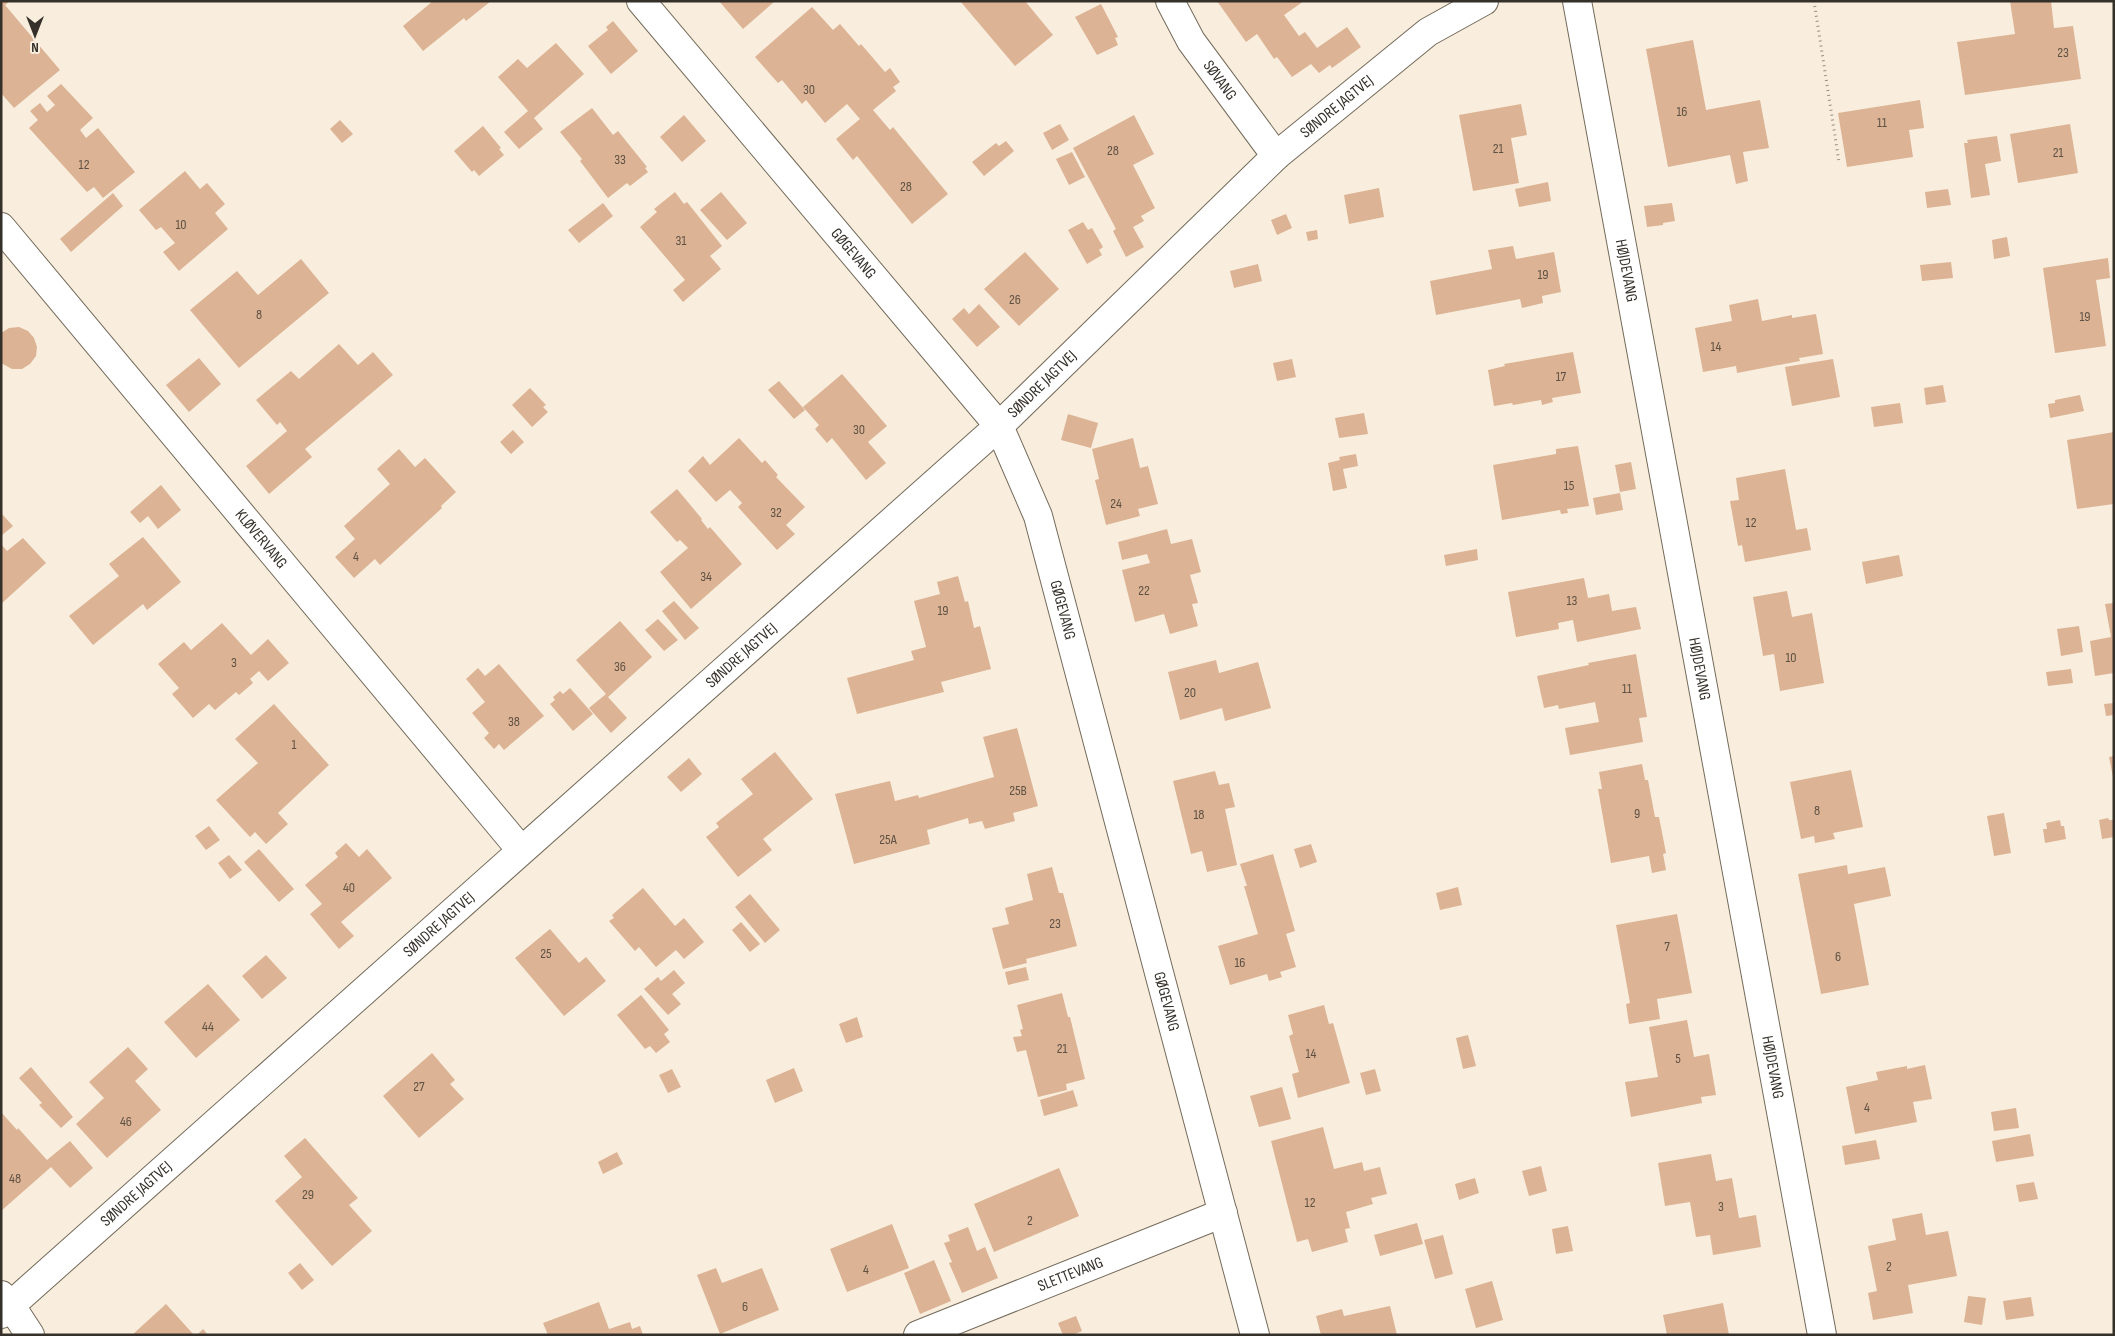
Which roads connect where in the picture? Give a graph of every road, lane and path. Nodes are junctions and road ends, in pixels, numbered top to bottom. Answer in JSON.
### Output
{"nodes":[{"id":1,"x":641,"y":1,"type":"edge"},
{"id":2,"x":1170,"y":1,"type":"edge"},
{"id":3,"x":1484,"y":1,"type":"edge"},
{"id":4,"x":1577,"y":1,"type":"edge"},
{"id":5,"x":1814,"y":1,"type":"edge"},
{"id":6,"x":1276,"y":156,"type":"junction"},
{"id":7,"x":1839,"y":162,"type":"dead end"},
{"id":8,"x":1,"y":227,"type":"edge"},
{"id":9,"x":998,"y":426,"type":"junction"},
{"id":10,"x":521,"y":850,"type":"junction"},
{"id":11,"x":1222,"y":1213,"type":"junction"},
{"id":12,"x":5,"y":1305,"type":"edge"},
{"id":13,"x":30,"y":1335,"type":"edge"},
{"id":14,"x":918,"y":1335,"type":"edge"},
{"id":15,"x":1255,"y":1335,"type":"edge"},
{"id":16,"x":1822,"y":1335,"type":"edge"}],
"edges":[{"from":1,"to":9,"type":"street","name":"GØGEVANG"},
{"from":2,"to":6,"type":"street","name":"SØVANG"},
{"from":3,"to":6,"type":"street","name":"SØNDRE JAGTVEJ"},
{"from":4,"to":16,"type":"street","name":"HØJDEVANG"},
{"from":5,"to":7,"type":"path"},
{"from":6,"to":9,"type":"street","name":"SØNDRE JAGTVEJ"},
{"from":8,"to":10,"type":"street","name":"KLØVERVANG"},
{"from":9,"to":10,"type":"street","name":"SØNDRE JAGTVEJ"},
{"from":9,"to":11,"type":"street","name":"GØGEVANG"},
{"from":10,"to":12,"type":"street","name":"SØNDRE JAGTVEJ"},
{"from":11,"to":14,"type":"street","name":"SLETTEVANG"},
{"from":11,"to":15,"type":"street","name":"GØGEVANG"},
{"from":12,"to":13,"type":"street"}]}
